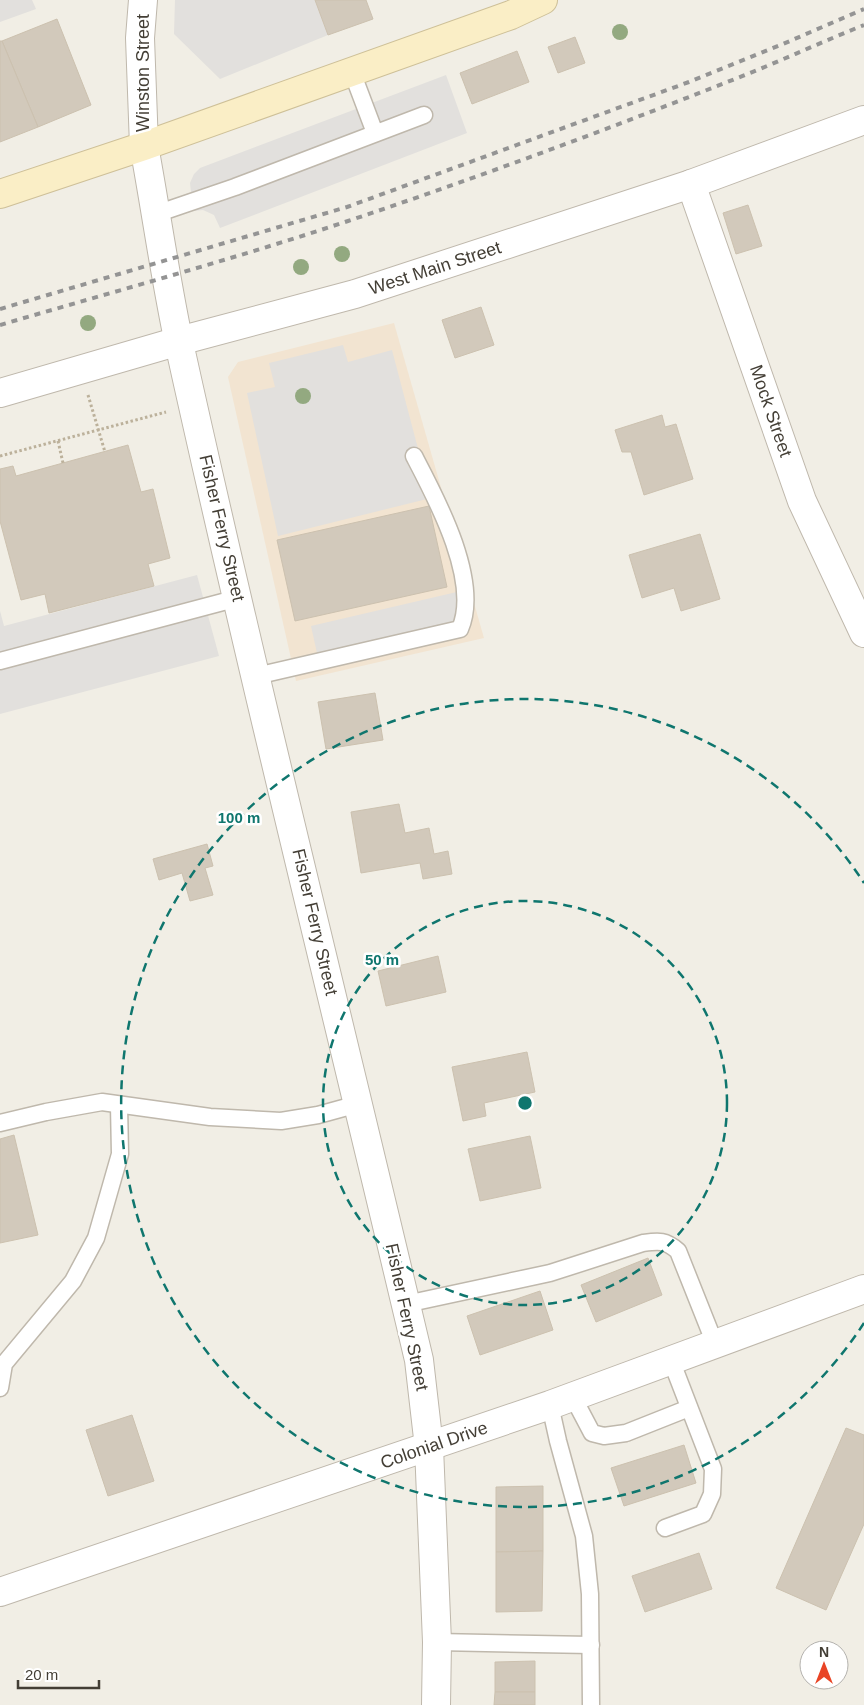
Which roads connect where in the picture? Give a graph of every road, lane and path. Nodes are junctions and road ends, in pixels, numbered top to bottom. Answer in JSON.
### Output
{"nodes":[{"id":1,"x":143,"y":0,"type":"edge"},
{"id":2,"x":543,"y":0,"type":"edge"},
{"id":3,"x":507,"y":8,"type":"edge"},
{"id":4,"x":352,"y":72,"type":"junction"},
{"id":5,"x":424,"y":115,"type":"dead end"},
{"id":6,"x":864,"y":120,"type":"edge"},
{"id":7,"x":375,"y":134,"type":"junction"},
{"id":8,"x":144,"y":146,"type":"junction"},
{"id":9,"x":691,"y":184,"type":"junction"},
{"id":10,"x":0,"y":194,"type":"edge"},
{"id":11,"x":156,"y":214,"type":"junction"},
{"id":12,"x":179,"y":341,"type":"junction"},
{"id":13,"x":80,"y":370,"type":"junction"},
{"id":14,"x":0,"y":393,"type":"edge"},
{"id":15,"x":194,"y":404,"type":"junction"},
{"id":16,"x":98,"y":430,"type":"junction"},
{"id":17,"x":58,"y":441,"type":"junction"},
{"id":18,"x":105,"y":452,"type":"dead end"},
{"id":19,"x":0,"y":456,"type":"edge"},
{"id":20,"x":414,"y":456,"type":"dead end"},
{"id":21,"x":63,"y":463,"type":"dead end"},
{"id":22,"x":238,"y":598,"type":"junction"},
{"id":23,"x":864,"y":633,"type":"edge"},
{"id":24,"x":0,"y":661,"type":"edge"},
{"id":25,"x":256,"y":676,"type":"junction"},
{"id":26,"x":358,"y":1104,"type":"junction"},
{"id":27,"x":119,"y":1105,"type":"junction"},
{"id":28,"x":0,"y":1123,"type":"edge"},
{"id":29,"x":864,"y":1289,"type":"edge"},
{"id":30,"x":406,"y":1304,"type":"junction"},
{"id":31,"x":714,"y":1344,"type":"junction"},
{"id":32,"x":671,"y":1360,"type":"junction"},
{"id":33,"x":0,"y":1388,"type":"edge"},
{"id":34,"x":562,"y":1401,"type":"junction"},
{"id":35,"x":689,"y":1408,"type":"junction"},
{"id":36,"x":429,"y":1447,"type":"junction"},
{"id":37,"x":665,"y":1528,"type":"dead end"},
{"id":38,"x":0,"y":1592,"type":"edge"},
{"id":39,"x":437,"y":1642,"type":"junction"},
{"id":40,"x":591,"y":1644,"type":"junction"},
{"id":41,"x":436,"y":1705,"type":"edge"},
{"id":42,"x":592,"y":1705,"type":"edge"}],
"edges":[{"from":1,"to":8,"type":"street","name":"Winston Street"},
{"from":2,"to":3,"type":"main road"},
{"from":3,"to":4,"type":"main road"},
{"from":4,"to":7,"type":"lane"},
{"from":4,"to":8,"type":"main road"},
{"from":5,"to":7,"type":"lane"},
{"from":6,"to":9,"type":"street","name":"West Main Street"},
{"from":7,"to":11,"type":"lane"},
{"from":8,"to":10,"type":"main road"},
{"from":8,"to":11,"type":"street","name":"Fisher Ferry Street"},
{"from":9,"to":12,"type":"street","name":"West Main Street"},
{"from":9,"to":23,"type":"street","name":"Mock Street"},
{"from":11,"to":12,"type":"street","name":"Fisher Ferry Street"},
{"from":12,"to":13,"type":"street","name":"West Main Street"},
{"from":12,"to":15,"type":"street","name":"Fisher Ferry Street"},
{"from":13,"to":14,"type":"street","name":"West Main Street"},
{"from":13,"to":16,"type":"path"},
{"from":15,"to":16,"type":"path"},
{"from":15,"to":22,"type":"street","name":"Fisher Ferry Street"},
{"from":16,"to":17,"type":"path"},
{"from":16,"to":18,"type":"path"},
{"from":17,"to":19,"type":"path"},
{"from":17,"to":21,"type":"path"},
{"from":20,"to":25,"type":"lane"},
{"from":22,"to":24,"type":"lane"},
{"from":22,"to":25,"type":"street","name":"Fisher Ferry Street"},
{"from":25,"to":26,"type":"street","name":"Fisher Ferry Street"},
{"from":26,"to":27,"type":"lane"},
{"from":26,"to":30,"type":"street","name":"Fisher Ferry Street"},
{"from":27,"to":28,"type":"lane"},
{"from":27,"to":33,"type":"lane"},
{"from":29,"to":31,"type":"street","name":"Colonial Drive"},
{"from":30,"to":31,"type":"lane"},
{"from":30,"to":36,"type":"street","name":"Fisher Ferry Street"},
{"from":31,"to":32,"type":"street","name":"Colonial Drive"},
{"from":32,"to":34,"type":"street","name":"Colonial Drive"},
{"from":32,"to":35,"type":"lane"},
{"from":34,"to":35,"type":"lane"},
{"from":34,"to":36,"type":"street","name":"Colonial Drive"},
{"from":34,"to":40,"type":"lane"},
{"from":35,"to":37,"type":"lane"},
{"from":36,"to":38,"type":"street","name":"Colonial Drive"},
{"from":36,"to":39,"type":"street","name":"Fisher Ferry Street"},
{"from":39,"to":40,"type":"lane"},
{"from":39,"to":41,"type":"street","name":"Fisher Ferry Street"},
{"from":40,"to":42,"type":"lane"}]}
